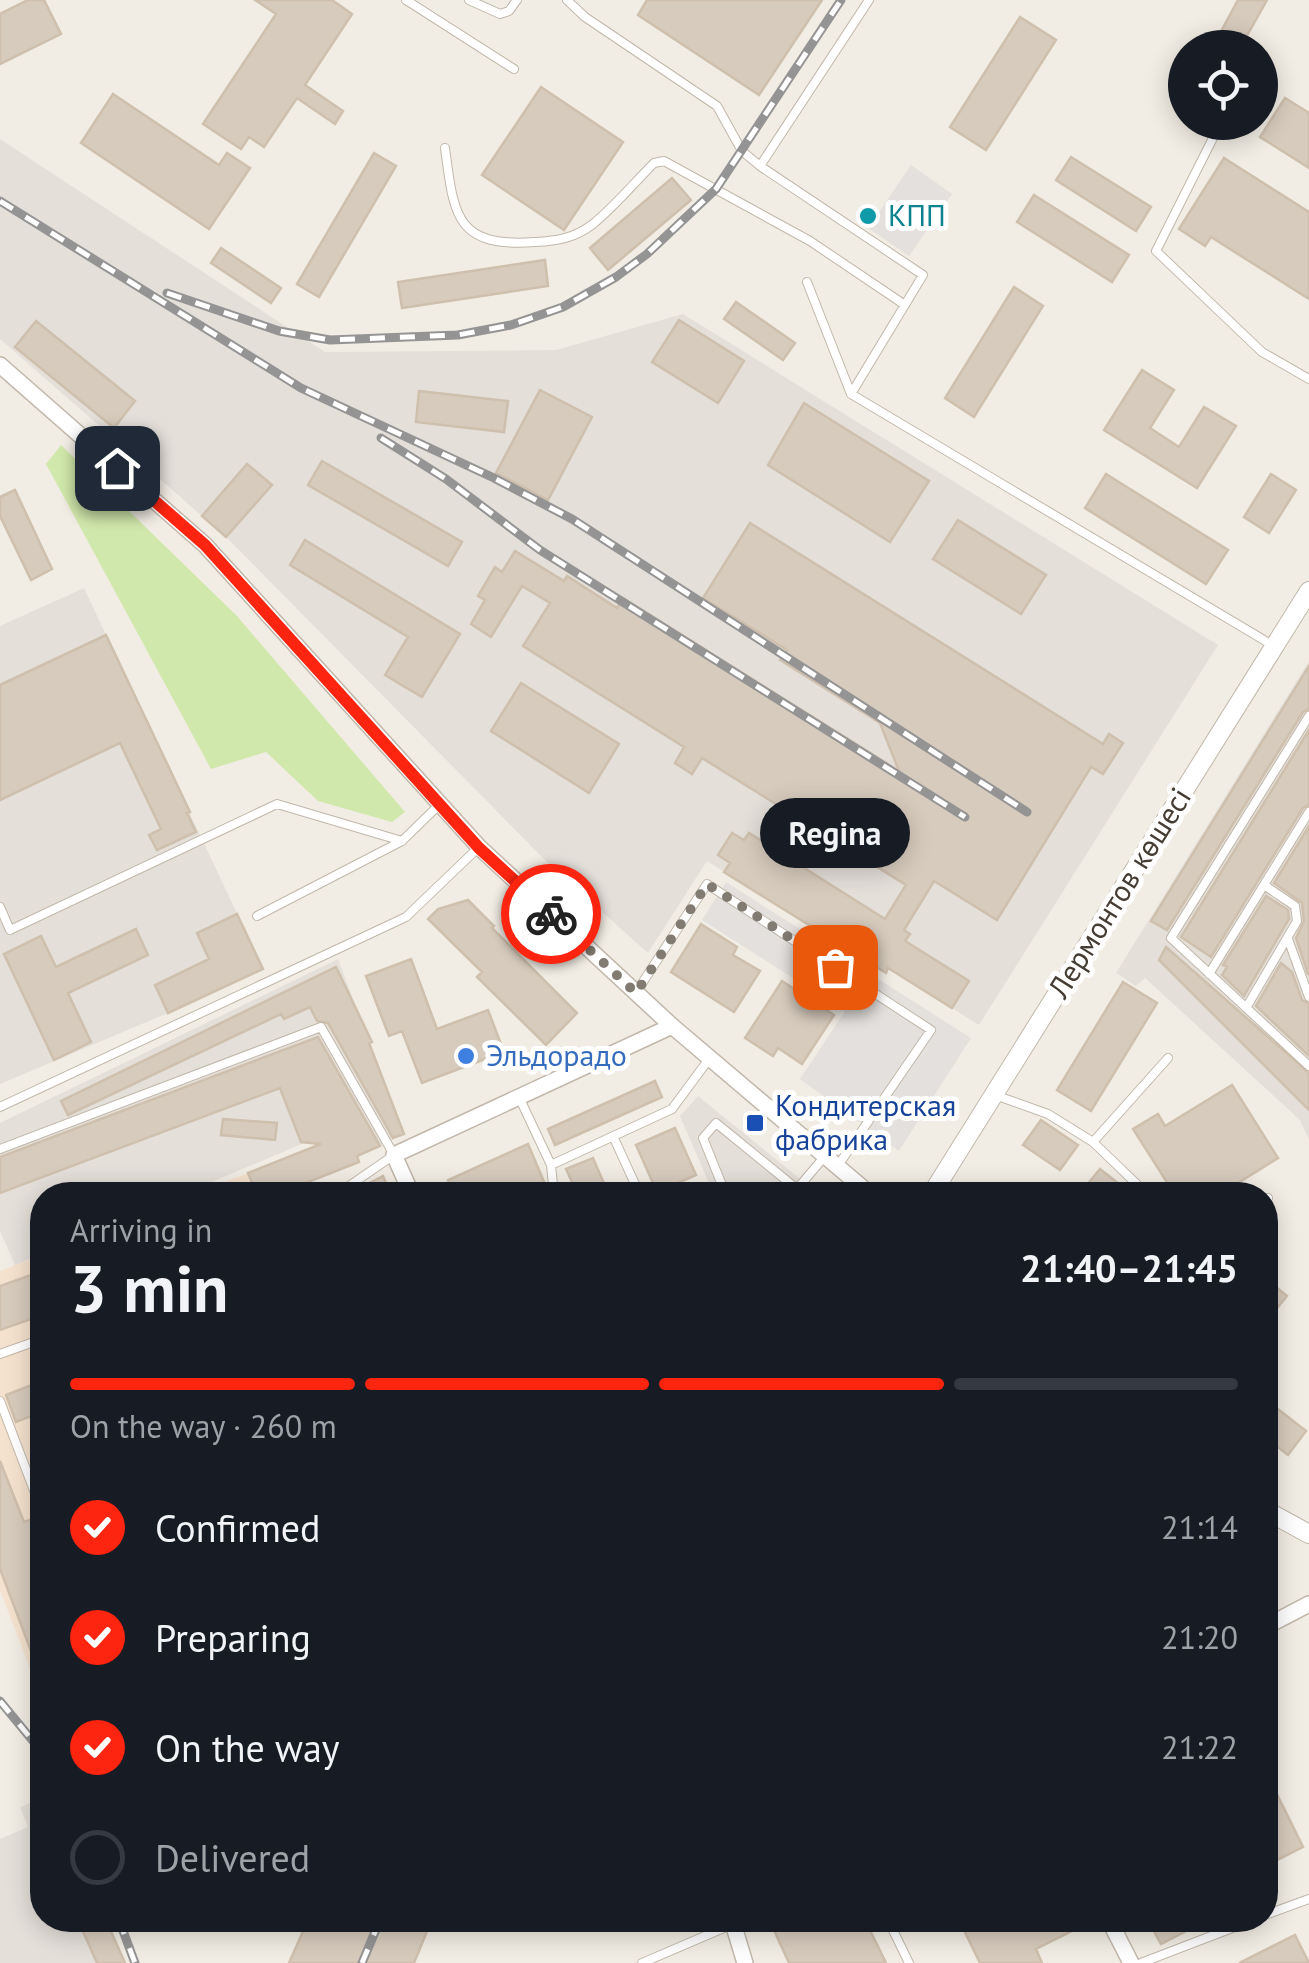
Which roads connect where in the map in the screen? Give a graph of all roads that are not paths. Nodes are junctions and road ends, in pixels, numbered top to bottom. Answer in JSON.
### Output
{"nodes":[{"id":1,"x":406,"y":0,"type":"edge"},
{"id":2,"x":469,"y":0,"type":"edge"},
{"id":3,"x":517,"y":0,"type":"edge"},
{"id":4,"x":567,"y":0,"type":"edge"},
{"id":5,"x":869,"y":0,"type":"edge"},
{"id":6,"x":514,"y":69,"type":"dead end"},
{"id":7,"x":1214,"y":140,"type":"edge"},
{"id":8,"x":444,"y":148,"type":"dead end"},
{"id":9,"x":760,"y":166,"type":"junction"},
{"id":10,"x":807,"y":282,"type":"dead end"},
{"id":11,"x":905,"y":305,"type":"junction"},
{"id":12,"x":0,"y":365,"type":"edge"},
{"id":13,"x":1309,"y":379,"type":"edge"},
{"id":14,"x":851,"y":394,"type":"junction"},
{"id":15,"x":1309,"y":591,"type":"edge"},
{"id":16,"x":1274,"y":646,"type":"junction"},
{"id":17,"x":1309,"y":716,"type":"edge"},
{"id":18,"x":440,"y":804,"type":"junction"},
{"id":19,"x":1309,"y":812,"type":"edge"},
{"id":20,"x":402,"y":841,"type":"junction"},
{"id":21,"x":479,"y":848,"type":"junction"},
{"id":22,"x":1264,"y":885,"type":"junction"},
{"id":23,"x":0,"y":908,"type":"edge"},
{"id":24,"x":256,"y":916,"type":"dead end"},
{"id":25,"x":1288,"y":939,"type":"junction"},
{"id":26,"x":1209,"y":974,"type":"junction"},
{"id":27,"x":636,"y":993,"type":"junction"},
{"id":28,"x":1309,"y":997,"type":"edge"},
{"id":29,"x":1246,"y":1008,"type":"junction"},
{"id":30,"x":672,"y":1026,"type":"junction"},
{"id":31,"x":1168,"y":1058,"type":"dead end"},
{"id":32,"x":709,"y":1059,"type":"junction"},
{"id":33,"x":1309,"y":1066,"type":"edge"},
{"id":34,"x":994,"y":1095,"type":"junction"},
{"id":35,"x":518,"y":1098,"type":"junction"},
{"id":36,"x":0,"y":1107,"type":"edge"},
{"id":37,"x":613,"y":1136,"type":"junction"},
{"id":38,"x":1093,"y":1142,"type":"junction"},
{"id":39,"x":0,"y":1149,"type":"edge"},
{"id":40,"x":394,"y":1155,"type":"junction"},
{"id":41,"x":831,"y":1162,"type":"junction"},
{"id":42,"x":551,"y":1165,"type":"junction"},
{"id":43,"x":355,"y":1182,"type":"edge"},
{"id":44,"x":406,"y":1182,"type":"edge"},
{"id":45,"x":553,"y":1182,"type":"edge"},
{"id":46,"x":634,"y":1182,"type":"edge"},
{"id":47,"x":721,"y":1182,"type":"edge"},
{"id":48,"x":784,"y":1182,"type":"edge"},
{"id":49,"x":807,"y":1182,"type":"edge"},
{"id":50,"x":855,"y":1182,"type":"edge"},
{"id":51,"x":939,"y":1182,"type":"edge"},
{"id":52,"x":1135,"y":1182,"type":"edge"},
{"id":53,"x":30,"y":1343,"type":"edge"},
{"id":54,"x":0,"y":1354,"type":"edge"},
{"id":55,"x":0,"y":1402,"type":"edge"},
{"id":56,"x":30,"y":1482,"type":"edge"},
{"id":57,"x":1278,"y":1517,"type":"edge"},
{"id":58,"x":1309,"y":1534,"type":"edge"},
{"id":59,"x":1309,"y":1604,"type":"edge"},
{"id":60,"x":1278,"y":1620,"type":"edge"},
{"id":61,"x":1309,"y":1898,"type":"edge"},
{"id":62,"x":1278,"y":1911,"type":"edge"},
{"id":63,"x":710,"y":1932,"type":"edge"},
{"id":64,"x":735,"y":1932,"type":"edge"},
{"id":65,"x":894,"y":1932,"type":"edge"},
{"id":66,"x":1115,"y":1932,"type":"edge"},
{"id":67,"x":1222,"y":1932,"type":"edge"},
{"id":68,"x":642,"y":1963,"type":"edge"},
{"id":69,"x":745,"y":1963,"type":"edge"},
{"id":70,"x":909,"y":1963,"type":"edge"},
{"id":71,"x":1131,"y":1963,"type":"edge"},
{"id":72,"x":1141,"y":1963,"type":"edge"}],
"edges":[{"from":1,"to":6,"type":"lane"},
{"from":2,"to":3,"type":"lane"},
{"from":4,"to":9,"type":"lane"},
{"from":5,"to":9,"type":"lane"},
{"from":7,"to":13,"type":"lane"},
{"from":8,"to":11,"type":"lane"},
{"from":9,"to":11,"type":"lane"},
{"from":10,"to":14,"type":"lane"},
{"from":11,"to":14,"type":"lane"},
{"from":12,"to":18,"type":"street"},
{"from":14,"to":16,"type":"lane"},
{"from":15,"to":16,"type":"street","name":"Лермонтов көшесі"},
{"from":16,"to":34,"type":"street","name":"Лермонтов көшесі"},
{"from":17,"to":26,"type":"lane"},
{"from":18,"to":20,"type":"lane"},
{"from":18,"to":21,"type":"street"},
{"from":19,"to":22,"type":"lane"},
{"from":20,"to":23,"type":"lane"},
{"from":20,"to":24,"type":"lane"},
{"from":21,"to":27,"type":"street"},
{"from":21,"to":36,"type":"lane"},
{"from":22,"to":25,"type":"lane"},
{"from":22,"to":26,"type":"lane"},
{"from":25,"to":28,"type":"lane"},
{"from":25,"to":29,"type":"lane"},
{"from":26,"to":29,"type":"lane"},
{"from":27,"to":30,"type":"street"},
{"from":27,"to":41,"type":"lane"},
{"from":29,"to":33,"type":"lane"},
{"from":30,"to":32,"type":"street"},
{"from":30,"to":35,"type":"street"},
{"from":31,"to":38,"type":"lane"},
{"from":32,"to":37,"type":"lane"},
{"from":32,"to":41,"type":"street"},
{"from":34,"to":38,"type":"lane"},
{"from":34,"to":51,"type":"street","name":"Лермонтов көшесі"},
{"from":35,"to":40,"type":"street"},
{"from":35,"to":42,"type":"lane"},
{"from":37,"to":42,"type":"lane"},
{"from":37,"to":46,"type":"lane"},
{"from":38,"to":52,"type":"lane"},
{"from":39,"to":40,"type":"lane"},
{"from":40,"to":43,"type":"lane"},
{"from":40,"to":44,"type":"street"},
{"from":41,"to":49,"type":"lane"},
{"from":41,"to":50,"type":"street"},
{"from":42,"to":45,"type":"lane"},
{"from":47,"to":48,"type":"lane"},
{"from":53,"to":54,"type":"lane"},
{"from":55,"to":56,"type":"lane"},
{"from":57,"to":58,"type":"street"},
{"from":59,"to":60,"type":"street"},
{"from":61,"to":62,"type":"lane"},
{"from":63,"to":68,"type":"lane"},
{"from":64,"to":69,"type":"street"},
{"from":65,"to":70,"type":"lane"},
{"from":66,"to":71,"type":"street"},
{"from":67,"to":72,"type":"lane"}]}
